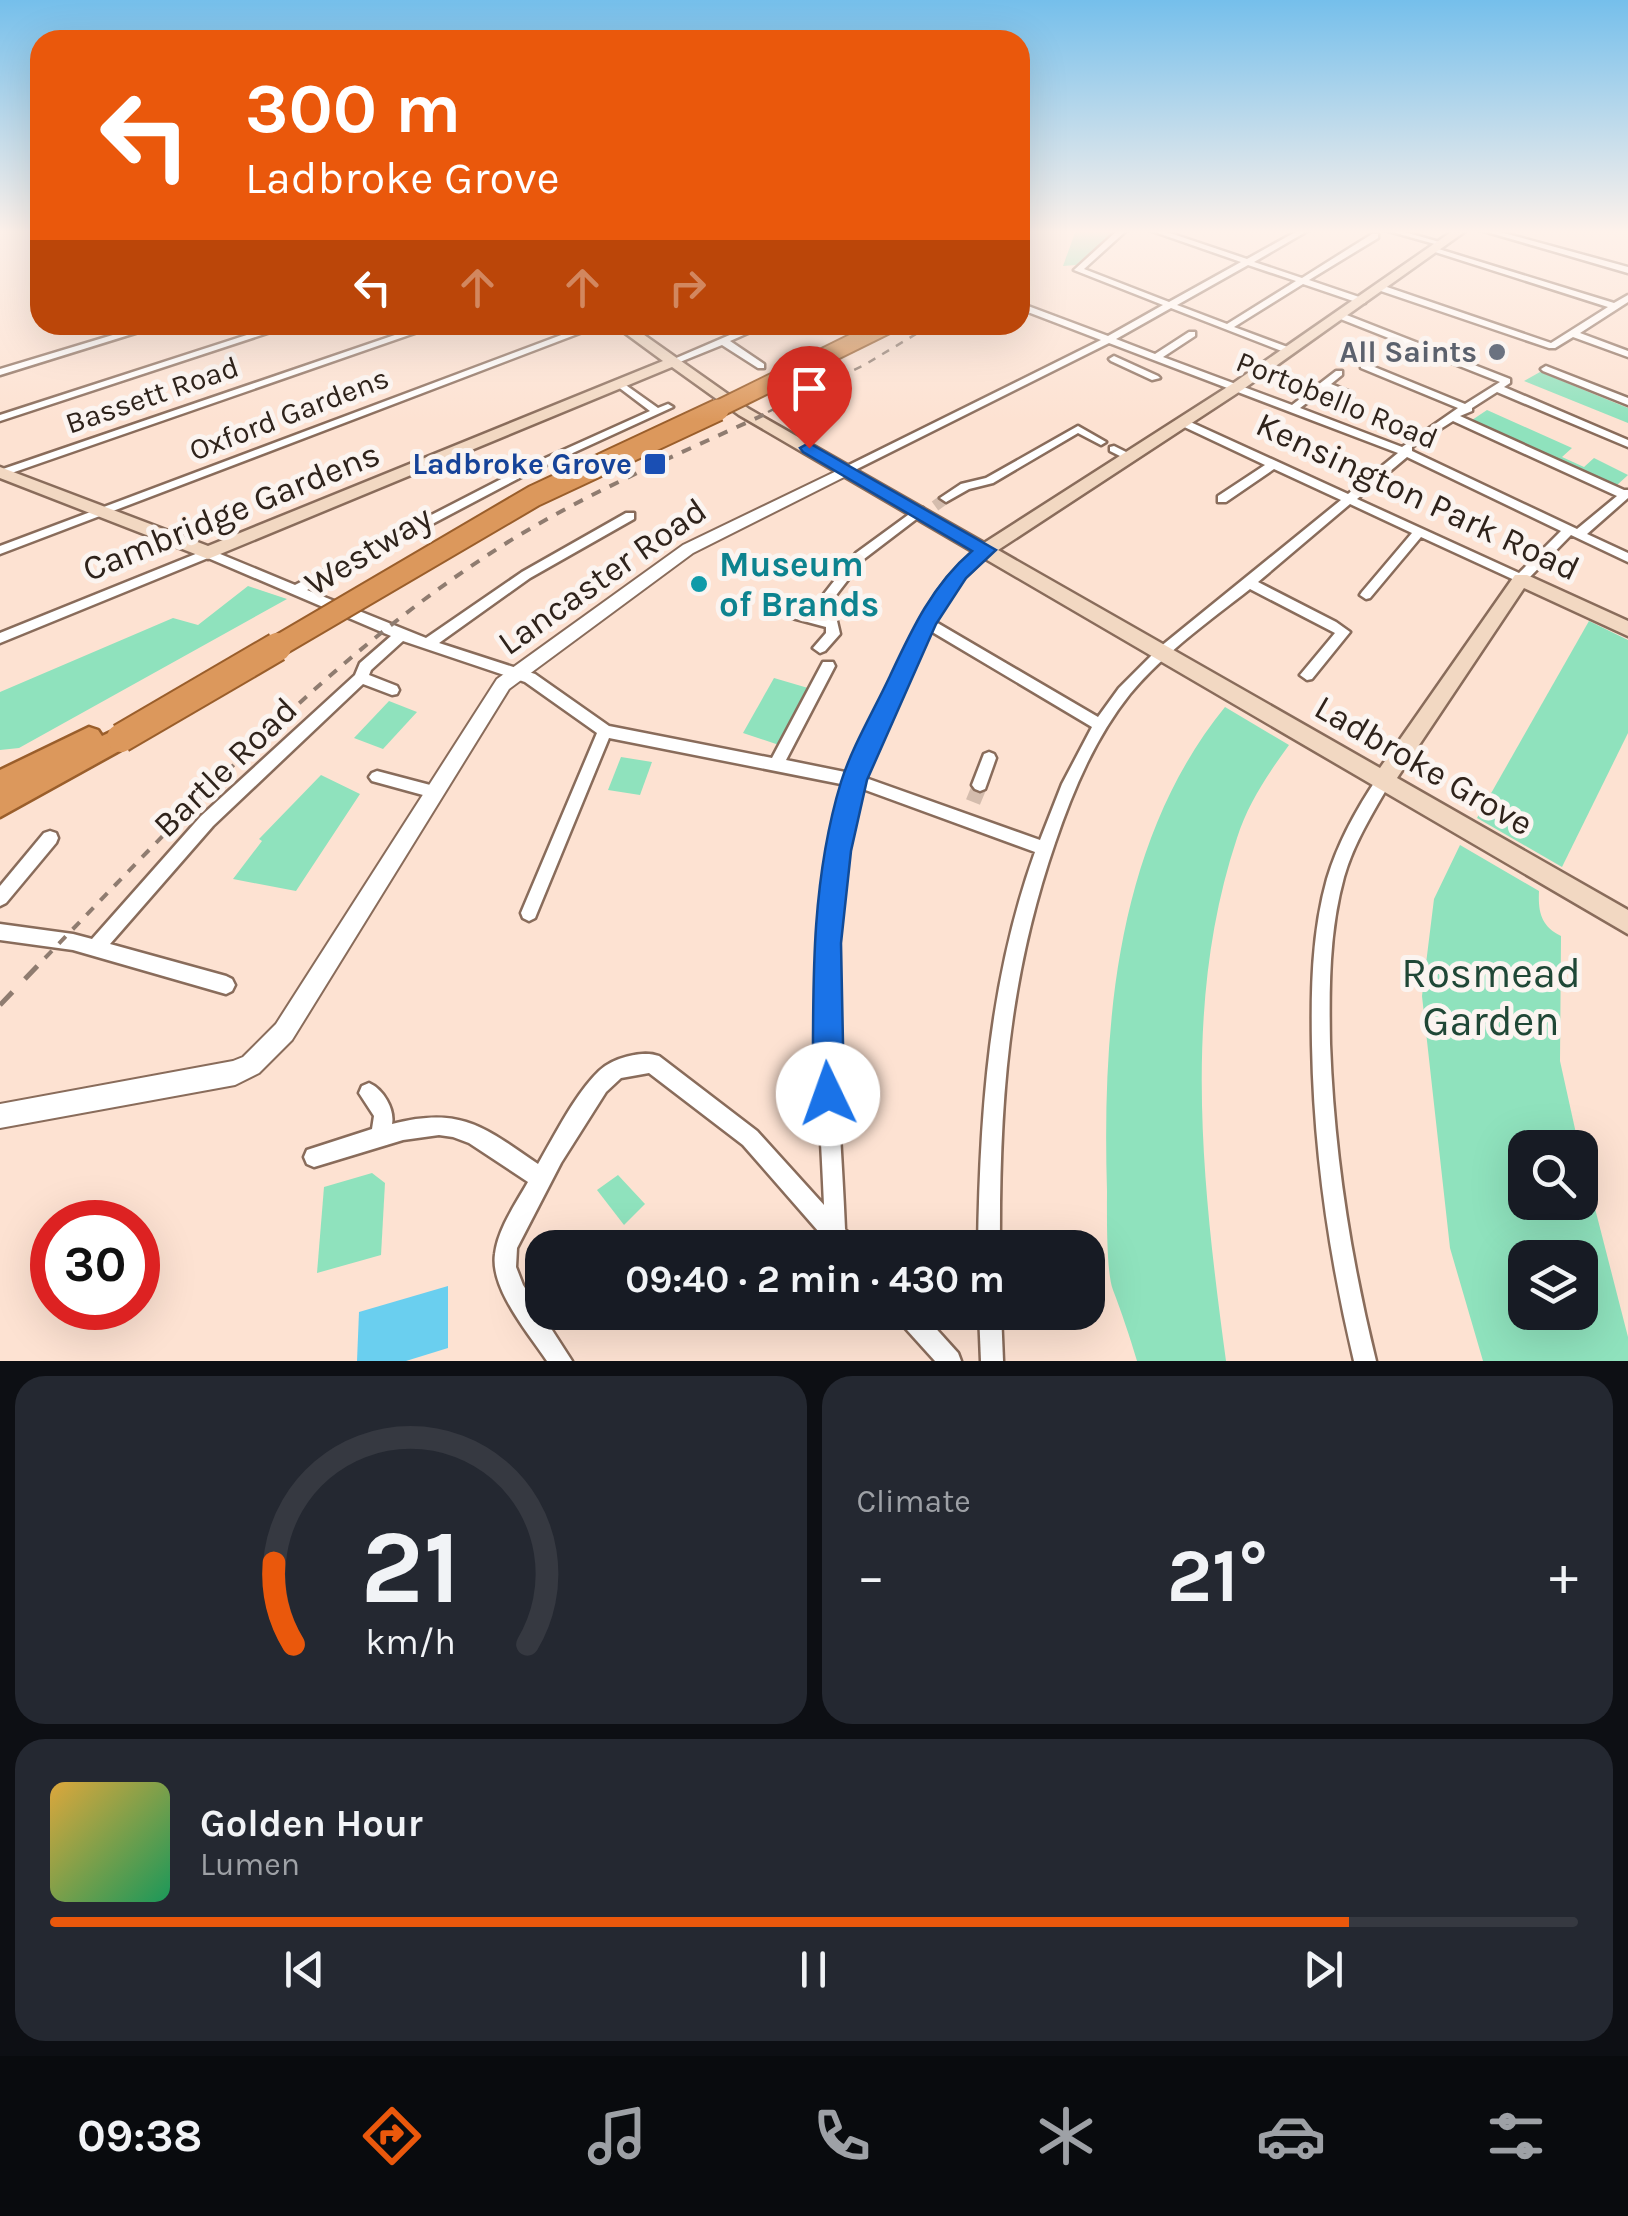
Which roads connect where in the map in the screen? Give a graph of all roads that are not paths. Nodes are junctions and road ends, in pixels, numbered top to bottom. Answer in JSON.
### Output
{"nodes":[{"id":1,"x":1142,"y":294,"type":"edge"},
{"id":2,"x":1189,"y":294,"type":"edge"},
{"id":3,"x":1283,"y":294,"type":"edge"},
{"id":4,"x":1340,"y":294,"type":"edge"},
{"id":5,"x":1373,"y":294,"type":"edge"},
{"id":6,"x":1397,"y":294,"type":"edge"},
{"id":7,"x":1574,"y":294,"type":"edge"},
{"id":8,"x":1628,"y":298,"type":"edge"},
{"id":9,"x":1362,"y":301,"type":"junction"},
{"id":10,"x":1170,"y":304,"type":"junction"},
{"id":11,"x":1614,"y":307,"type":"junction"},
{"id":12,"x":1030,"y":310,"type":"edge"},
{"id":13,"x":1628,"y":313,"type":"edge"},
{"id":14,"x":1342,"y":316,"type":"junction"},
{"id":15,"x":1229,"y":326,"type":"junction"},
{"id":16,"x":1192,"y":334,"type":"dead end"},
{"id":17,"x":1574,"y":334,"type":"junction"},
{"id":18,"x":123,"y":335,"type":"edge"},
{"id":19,"x":256,"y":335,"type":"edge"},
{"id":20,"x":404,"y":335,"type":"edge"},
{"id":21,"x":570,"y":335,"type":"edge"},
{"id":22,"x":635,"y":335,"type":"edge"},
{"id":23,"x":737,"y":335,"type":"edge"},
{"id":24,"x":845,"y":335,"type":"edge"},
{"id":25,"x":870,"y":335,"type":"edge"},
{"id":26,"x":1111,"y":338,"type":"junction"},
{"id":27,"x":723,"y":341,"type":"junction"},
{"id":28,"x":1290,"y":351,"type":"junction"},
{"id":29,"x":1628,"y":354,"type":"edge"},
{"id":30,"x":1156,"y":357,"type":"junction"},
{"id":31,"x":1114,"y":359,"type":"dead end"},
{"id":32,"x":672,"y":362,"type":"junction"},
{"id":33,"x":1176,"y":364,"type":"junction"},
{"id":34,"x":761,"y":366,"type":"dead end"},
{"id":35,"x":1364,"y":366,"type":"dead end"},
{"id":36,"x":1546,"y":369,"type":"dead end"},
{"id":37,"x":0,"y":372,"type":"edge"},
{"id":38,"x":1340,"y":373,"type":"dead end"},
{"id":39,"x":1155,"y":378,"type":"junction"},
{"id":40,"x":620,"y":384,"type":"junction"},
{"id":41,"x":1144,"y":385,"type":"dead end"},
{"id":42,"x":1324,"y":385,"type":"junction"},
{"id":43,"x":1238,"y":387,"type":"junction"},
{"id":44,"x":1497,"y":388,"type":"junction"},
{"id":45,"x":1349,"y":394,"type":"dead end"},
{"id":46,"x":1628,"y":402,"type":"edge"},
{"id":47,"x":1294,"y":409,"type":"junction"},
{"id":48,"x":1468,"y":409,"type":"junction"},
{"id":49,"x":0,"y":418,"type":"edge"},
{"id":50,"x":1456,"y":418,"type":"junction"},
{"id":51,"x":1182,"y":422,"type":"junction"},
{"id":52,"x":1101,"y":442,"type":"dead end"},
{"id":53,"x":1628,"y":444,"type":"edge"},
{"id":54,"x":1406,"y":452,"type":"junction"},
{"id":55,"x":1273,"y":464,"type":"junction"},
{"id":56,"x":846,"y":470,"type":"junction"},
{"id":57,"x":1,"y":473,"type":"edge"},
{"id":58,"x":1626,"y":494,"type":"edge"},
{"id":59,"x":1222,"y":499,"type":"dead end"},
{"id":60,"x":1350,"y":500,"type":"junction"},
{"id":61,"x":931,"y":507,"type":"junction"},
{"id":62,"x":101,"y":512,"type":"junction"},
{"id":63,"x":630,"y":516,"type":"dead end"},
{"id":64,"x":1419,"y":532,"type":"junction"},
{"id":65,"x":1574,"y":532,"type":"junction"},
{"id":66,"x":0,"y":550,"type":"edge"},
{"id":67,"x":986,"y":550,"type":"junction"},
{"id":68,"x":208,"y":553,"type":"junction"},
{"id":69,"x":1628,"y":558,"type":"edge"},
{"id":70,"x":1521,"y":579,"type":"junction"},
{"id":71,"x":1249,"y":583,"type":"junction"},
{"id":72,"x":296,"y":590,"type":"junction"},
{"id":73,"x":1366,"y":595,"type":"dead end"},
{"id":74,"x":775,"y":608,"type":"dead end"},
{"id":75,"x":812,"y":618,"type":"junction"},
{"id":76,"x":926,"y":622,"type":"junction"},
{"id":77,"x":1628,"y":628,"type":"edge"},
{"id":78,"x":402,"y":635,"type":"junction"},
{"id":79,"x":0,"y":638,"type":"edge"},
{"id":80,"x":428,"y":644,"type":"junction"},
{"id":81,"x":820,"y":648,"type":"dead end"},
{"id":82,"x":1162,"y":653,"type":"junction"},
{"id":83,"x":828,"y":666,"type":"dead end"},
{"id":84,"x":517,"y":673,"type":"junction"},
{"id":85,"x":1307,"y":676,"type":"dead end"},
{"id":86,"x":360,"y":678,"type":"junction"},
{"id":87,"x":392,"y":690,"type":"dead end"},
{"id":88,"x":1100,"y":724,"type":"junction"},
{"id":89,"x":605,"y":731,"type":"junction"},
{"id":90,"x":112,"y":734,"type":"junction"},
{"id":91,"x":989,"y":758,"type":"dead end"},
{"id":92,"x":776,"y":765,"type":"junction"},
{"id":93,"x":377,"y":778,"type":"dead end"},
{"id":94,"x":0,"y":780,"type":"edge"},
{"id":95,"x":854,"y":780,"type":"junction"},
{"id":96,"x":1383,"y":781,"type":"junction"},
{"id":97,"x":980,"y":785,"type":"tunnel mouth"},
{"id":98,"x":434,"y":792,"type":"junction"},
{"id":99,"x":0,"y":801,"type":"edge"},
{"id":100,"x":973,"y":802,"type":"tunnel mouth"},
{"id":101,"x":966,"y":819,"type":"junction"},
{"id":102,"x":50,"y":838,"type":"dead end"},
{"id":103,"x":1044,"y":848,"type":"junction"},
{"id":104,"x":0,"y":898,"type":"edge"},
{"id":105,"x":529,"y":913,"type":"dead end"},
{"id":106,"x":1628,"y":924,"type":"edge"},
{"id":107,"x":0,"y":932,"type":"edge"},
{"id":108,"x":95,"y":948,"type":"junction"},
{"id":109,"x":226,"y":984,"type":"dead end"},
{"id":110,"x":369,"y":1093,"type":"dead end"},
{"id":111,"x":0,"y":1116,"type":"edge"},
{"id":112,"x":380,"y":1140,"type":"junction"},
{"id":113,"x":314,"y":1156,"type":"dead end"},
{"id":114,"x":541,"y":1178,"type":"junction"},
{"id":115,"x":832,"y":1230,"type":"edge"},
{"id":116,"x":841,"y":1230,"type":"edge"},
{"id":117,"x":990,"y":1230,"type":"edge"},
{"id":118,"x":922,"y":1330,"type":"edge"},
{"id":119,"x":991,"y":1330,"type":"edge"},
{"id":120,"x":561,"y":1361,"type":"edge"},
{"id":121,"x":950,"y":1361,"type":"edge"},
{"id":122,"x":992,"y":1361,"type":"edge"},
{"id":123,"x":1366,"y":1361,"type":"edge"}],
"edges":[{"from":1,"to":10,"type":"street"},
{"from":2,"to":10,"type":"street","name":"Lancaster Road"},
{"from":3,"to":15,"type":"street"},
{"from":4,"to":9,"type":"street"},
{"from":5,"to":9,"type":"main road"},
{"from":6,"to":17,"type":"street"},
{"from":7,"to":11,"type":"street"},
{"from":8,"to":11,"type":"street"},
{"from":9,"to":14,"type":"main road"},
{"from":10,"to":15,"type":"street"},
{"from":10,"to":26,"type":"street","name":"Lancaster Road"},
{"from":11,"to":13,"type":"street"},
{"from":11,"to":17,"type":"street"},
{"from":12,"to":26,"type":"street","name":"Portobello Road"},
{"from":14,"to":28,"type":"main road"},
{"from":14,"to":44,"type":"street"},
{"from":15,"to":28,"type":"street"},
{"from":16,"to":30,"type":"street"},
{"from":17,"to":29,"type":"street"},
{"from":18,"to":37,"type":"street"},
{"from":19,"to":49,"type":"street"},
{"from":20,"to":57,"type":"street","name":"Bassett Road"},
{"from":21,"to":62,"type":"street","name":"Oxford Gardens"},
{"from":22,"to":32,"type":"main road","name":"Ladbroke Grove"},
{"from":23,"to":27,"type":"street","name":"Cambridge Gardens"},
{"from":24,"to":90,"type":"highway","name":"Westway"},
{"from":25,"to":90,"type":"highway","name":"Westway","bridge":true},
{"from":26,"to":30,"type":"street","name":"Portobello Road"},
{"from":26,"to":56,"type":"street","name":"Lancaster Road"},
{"from":27,"to":32,"type":"street","name":"Cambridge Gardens"},
{"from":27,"to":34,"type":"street"},
{"from":28,"to":43,"type":"main road"},
{"from":30,"to":33,"type":"street","name":"Portobello Road"},
{"from":31,"to":39,"type":"street"},
{"from":32,"to":40,"type":"main road","name":"Cambridge Gardens"},
{"from":32,"to":56,"type":"main road","name":"Ladbroke Grove"},
{"from":33,"to":39,"type":"street"},
{"from":33,"to":43,"type":"street","name":"Portobello Road"},
{"from":35,"to":48,"type":"street"},
{"from":36,"to":46,"type":"street"},
{"from":38,"to":42,"type":"street"},
{"from":39,"to":41,"type":"street"},
{"from":40,"to":68,"type":"main road","name":"Cambridge Gardens"},
{"from":40,"to":72,"type":"street"},
{"from":42,"to":45,"type":"street"},
{"from":42,"to":47,"type":"street"},
{"from":43,"to":47,"type":"street","name":"Portobello Road"},
{"from":43,"to":51,"type":"main road"},
{"from":44,"to":48,"type":"street"},
{"from":44,"to":53,"type":"street"},
{"from":47,"to":54,"type":"street","name":"Portobello Road"},
{"from":48,"to":50,"type":"street"},
{"from":50,"to":54,"type":"street"},
{"from":50,"to":58,"type":"street"},
{"from":51,"to":55,"type":"street","name":"Kensington Park Road"},
{"from":51,"to":67,"type":"main road"},
{"from":52,"to":61,"type":"street"},
{"from":54,"to":60,"type":"street"},
{"from":54,"to":65,"type":"street","name":"Portobello Road"},
{"from":55,"to":59,"type":"street"},
{"from":55,"to":60,"type":"street","name":"Kensington Park Road"},
{"from":56,"to":61,"type":"main road","name":"Ladbroke Grove"},
{"from":56,"to":84,"type":"street","name":"Lancaster Road"},
{"from":57,"to":62,"type":"main road"},
{"from":58,"to":65,"type":"street"},
{"from":60,"to":64,"type":"street","name":"Kensington Park Road"},
{"from":60,"to":71,"type":"street"},
{"from":61,"to":67,"type":"main road","name":"Ladbroke Grove"},
{"from":61,"to":75,"type":"street"},
{"from":62,"to":66,"type":"street","name":"Oxford Gardens"},
{"from":62,"to":68,"type":"main road"},
{"from":63,"to":80,"type":"street"},
{"from":64,"to":70,"type":"street","name":"Kensington Park Road"},
{"from":64,"to":73,"type":"street"},
{"from":65,"to":69,"type":"street","name":"Portobello Road"},
{"from":65,"to":70,"type":"street"},
{"from":67,"to":76,"type":"street"},
{"from":67,"to":82,"type":"main road","name":"Ladbroke Grove"},
{"from":68,"to":72,"type":"street"},
{"from":68,"to":79,"type":"street","name":"Cambridge Gardens"},
{"from":70,"to":77,"type":"main road","name":"Kensington Park Road"},
{"from":70,"to":96,"type":"main road"},
{"from":71,"to":82,"type":"street"},
{"from":71,"to":85,"type":"street"},
{"from":72,"to":78,"type":"street"},
{"from":74,"to":75,"type":"street"},
{"from":75,"to":81,"type":"street"},
{"from":76,"to":88,"type":"street"},
{"from":76,"to":95,"type":"street"},
{"from":78,"to":80,"type":"street"},
{"from":78,"to":86,"type":"street","name":"Bartle Road"},
{"from":80,"to":84,"type":"street"},
{"from":82,"to":88,"type":"street"},
{"from":82,"to":96,"type":"main road","name":"Ladbroke Grove"},
{"from":83,"to":92,"type":"street"},
{"from":84,"to":89,"type":"street"},
{"from":84,"to":98,"type":"street","name":"Lancaster Road"},
{"from":86,"to":87,"type":"street"},
{"from":86,"to":108,"type":"street","name":"Bartle Road"},
{"from":88,"to":103,"type":"street"},
{"from":89,"to":92,"type":"street"},
{"from":89,"to":105,"type":"street"},
{"from":90,"to":94,"type":"highway","name":"Westway"},
{"from":90,"to":99,"type":"highway"},
{"from":91,"to":97,"type":"street"},
{"from":92,"to":95,"type":"street"},
{"from":93,"to":98,"type":"street"},
{"from":95,"to":101,"type":"street"},
{"from":95,"to":116,"type":"street"},
{"from":96,"to":106,"type":"main road","name":"Ladbroke Grove"},
{"from":96,"to":123,"type":"street"},
{"from":98,"to":111,"type":"street","name":"Lancaster Road"},
{"from":100,"to":101,"type":"street"},
{"from":101,"to":103,"type":"street"},
{"from":102,"to":104,"type":"street"},
{"from":103,"to":117,"type":"street"},
{"from":107,"to":108,"type":"street"},
{"from":108,"to":109,"type":"street"},
{"from":110,"to":112,"type":"street"},
{"from":112,"to":113,"type":"street"},
{"from":112,"to":114,"type":"street"},
{"from":114,"to":115,"type":"street"},
{"from":114,"to":120,"type":"street"},
{"from":118,"to":121,"type":"street"},
{"from":119,"to":122,"type":"street"}]}
